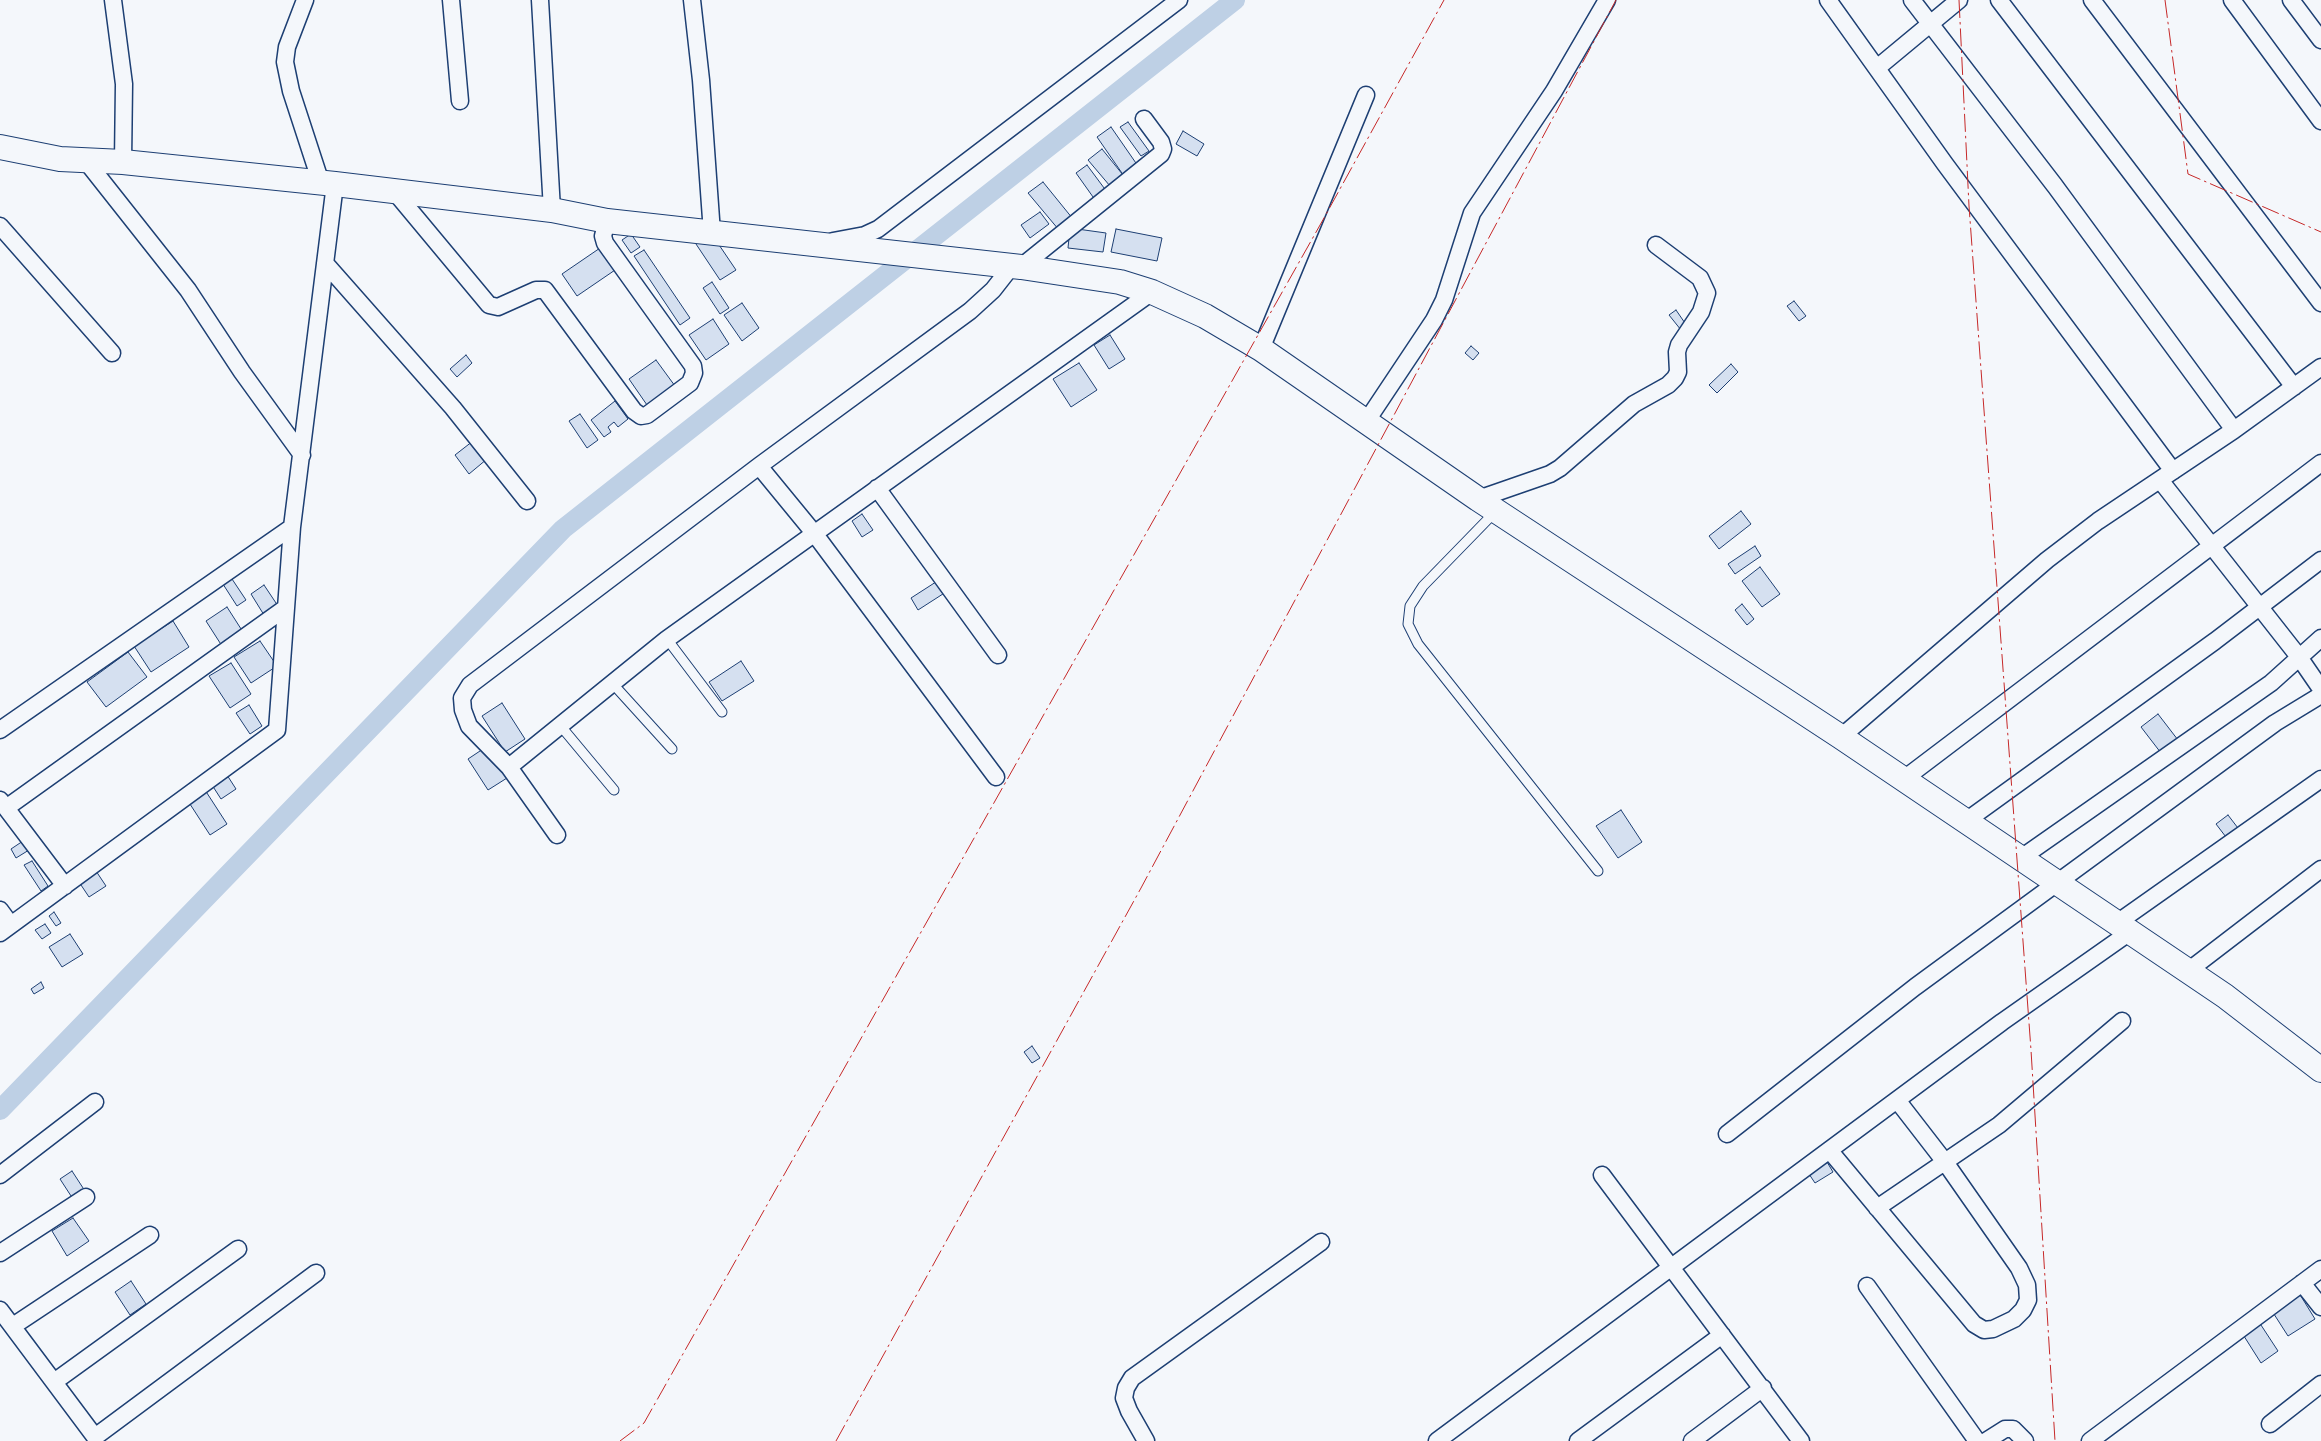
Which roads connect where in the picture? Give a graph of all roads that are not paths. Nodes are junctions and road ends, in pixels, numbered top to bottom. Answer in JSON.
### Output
{"nodes":[{"id":1,"x":113,"y":0,"type":"edge"},
{"id":2,"x":305,"y":0,"type":"edge"},
{"id":3,"x":451,"y":0,"type":"edge"},
{"id":4,"x":540,"y":0,"type":"edge"},
{"id":5,"x":692,"y":0,"type":"edge"},
{"id":6,"x":1179,"y":0,"type":"edge"},
{"id":7,"x":1607,"y":0,"type":"edge"},
{"id":8,"x":1828,"y":0,"type":"edge"},
{"id":9,"x":1912,"y":0,"type":"edge"},
{"id":10,"x":1959,"y":0,"type":"edge"},
{"id":11,"x":1999,"y":0,"type":"edge"},
{"id":12,"x":2092,"y":0,"type":"edge"},
{"id":13,"x":2232,"y":0,"type":"edge"},
{"id":14,"x":2291,"y":0,"type":"edge"},
{"id":15,"x":1931,"y":23,"type":"junction"},
{"id":16,"x":2321,"y":40,"type":"edge"},
{"id":17,"x":1877,"y":68,"type":"junction"},
{"id":18,"x":1366,"y":95,"type":"dead end"},
{"id":19,"x":460,"y":101,"type":"dead end"},
{"id":20,"x":1144,"y":119,"type":"dead end"},
{"id":21,"x":2321,"y":121,"type":"edge"},
{"id":22,"x":0,"y":147,"type":"edge"},
{"id":23,"x":86,"y":161,"type":"junction"},
{"id":24,"x":123,"y":162,"type":"junction"},
{"id":25,"x":328,"y":184,"type":"junction"},
{"id":26,"x":394,"y":191,"type":"junction"},
{"id":27,"x":552,"y":210,"type":"junction"},
{"id":28,"x":607,"y":221,"type":"junction"},
{"id":29,"x":0,"y":226,"type":"edge"},
{"id":30,"x":712,"y":233,"type":"junction"},
{"id":31,"x":821,"y":244,"type":"junction"},
{"id":32,"x":1656,"y":245,"type":"dead end"},
{"id":33,"x":326,"y":263,"type":"junction"},
{"id":34,"x":1016,"y":267,"type":"junction"},
{"id":35,"x":1152,"y":292,"type":"junction"},
{"id":36,"x":2321,"y":303,"type":"edge"},
{"id":37,"x":1261,"y":349,"type":"junction"},
{"id":38,"x":112,"y":353,"type":"dead end"},
{"id":39,"x":2321,"y":367,"type":"edge"},
{"id":40,"x":2294,"y":387,"type":"junction"},
{"id":41,"x":1366,"y":422,"type":"junction"},
{"id":42,"x":2234,"y":430,"type":"junction"},
{"id":43,"x":302,"y":455,"type":"junction"},
{"id":44,"x":2321,"y":463,"type":"edge"},
{"id":45,"x":759,"y":466,"type":"junction"},
{"id":46,"x":2167,"y":476,"type":"junction"},
{"id":47,"x":877,"y":488,"type":"junction"},
{"id":48,"x":527,"y":501,"type":"dead end"},
{"id":49,"x":1487,"y":504,"type":"junction"},
{"id":50,"x":292,"y":527,"type":"junction"},
{"id":51,"x":814,"y":533,"type":"junction"},
{"id":52,"x":2212,"y":546,"type":"junction"},
{"id":53,"x":2321,"y":560,"type":"edge"},
{"id":54,"x":2260,"y":608,"type":"junction"},
{"id":55,"x":284,"y":609,"type":"junction"},
{"id":56,"x":2321,"y":638,"type":"edge"},
{"id":57,"x":667,"y":639,"type":"junction"},
{"id":58,"x":998,"y":655,"type":"dead end"},
{"id":59,"x":2299,"y":657,"type":"junction"},
{"id":60,"x":613,"y":684,"type":"junction"},
{"id":61,"x":2321,"y":690,"type":"edge"},
{"id":62,"x":2321,"y":695,"type":"edge"},
{"id":63,"x":722,"y":712,"type":"dead end"},
{"id":64,"x":559,"y":724,"type":"junction"},
{"id":65,"x":0,"y":730,"type":"edge"},
{"id":66,"x":1842,"y":737,"type":"junction"},
{"id":67,"x":672,"y":749,"type":"dead end"},
{"id":68,"x":509,"y":767,"type":"junction"},
{"id":69,"x":996,"y":777,"type":"dead end"},
{"id":70,"x":1904,"y":779,"type":"junction"},
{"id":71,"x":2321,"y":779,"type":"edge"},
{"id":72,"x":614,"y":790,"type":"dead end"},
{"id":73,"x":3,"y":804,"type":"edge"},
{"id":74,"x":1966,"y":821,"type":"junction"},
{"id":75,"x":557,"y":835,"type":"dead end"},
{"id":76,"x":2021,"y":858,"type":"junction"},
{"id":77,"x":2321,"y":869,"type":"edge"},
{"id":78,"x":1598,"y":871,"type":"dead end"},
{"id":79,"x":2057,"y":883,"type":"junction"},
{"id":80,"x":65,"y":886,"type":"junction"},
{"id":81,"x":0,"y":910,"type":"edge"},
{"id":82,"x":2124,"y":927,"type":"junction"},
{"id":83,"x":6,"y":929,"type":"edge"},
{"id":84,"x":2188,"y":971,"type":"junction"},
{"id":85,"x":2122,"y":1021,"type":"dead end"},
{"id":86,"x":2317,"y":1061,"type":"edge"},
{"id":87,"x":1897,"y":1100,"type":"junction"},
{"id":88,"x":95,"y":1102,"type":"dead end"},
{"id":89,"x":1727,"y":1134,"type":"dead end"},
{"id":90,"x":1830,"y":1151,"type":"junction"},
{"id":91,"x":1945,"y":1162,"type":"junction"},
{"id":92,"x":1602,"y":1174,"type":"dead end"},
{"id":93,"x":0,"y":1175,"type":"edge"},
{"id":94,"x":86,"y":1197,"type":"dead end"},
{"id":95,"x":1877,"y":1208,"type":"junction"},
{"id":96,"x":150,"y":1235,"type":"dead end"},
{"id":97,"x":1321,"y":1242,"type":"dead end"},
{"id":98,"x":238,"y":1249,"type":"dead end"},
{"id":99,"x":0,"y":1253,"type":"edge"},
{"id":100,"x":1671,"y":1268,"type":"junction"},
{"id":101,"x":2321,"y":1268,"type":"edge"},
{"id":102,"x":316,"y":1272,"type":"dead end"},
{"id":103,"x":2302,"y":1283,"type":"junction"},
{"id":104,"x":1867,"y":1286,"type":"dead end"},
{"id":105,"x":2321,"y":1307,"type":"edge"},
{"id":106,"x":0,"y":1310,"type":"edge"},
{"id":107,"x":13,"y":1326,"type":"junction"},
{"id":108,"x":1722,"y":1335,"type":"junction"},
{"id":109,"x":54,"y":1382,"type":"junction"},
{"id":110,"x":2321,"y":1384,"type":"edge"},
{"id":111,"x":1763,"y":1388,"type":"junction"},
{"id":112,"x":2270,"y":1424,"type":"dead end"},
{"id":113,"x":97,"y":1439,"type":"edge"},
{"id":114,"x":1146,"y":1441,"type":"edge"},
{"id":115,"x":1437,"y":1441,"type":"edge"},
{"id":116,"x":1578,"y":1441,"type":"edge"},
{"id":117,"x":1692,"y":1441,"type":"edge"},
{"id":118,"x":1801,"y":1441,"type":"edge"},
{"id":119,"x":1977,"y":1441,"type":"edge"},
{"id":120,"x":1986,"y":1441,"type":"edge"},
{"id":121,"x":2024,"y":1441,"type":"edge"},
{"id":122,"x":2090,"y":1441,"type":"edge"}],
"edges":[{"from":1,"to":24,"type":"street"},
{"from":2,"to":25,"type":"street"},
{"from":3,"to":19,"type":"street"},
{"from":4,"to":27,"type":"street"},
{"from":5,"to":30,"type":"street"},
{"from":6,"to":31,"type":"street"},
{"from":7,"to":41,"type":"street"},
{"from":8,"to":17,"type":"street"},
{"from":9,"to":15,"type":"street"},
{"from":10,"to":15,"type":"street"},
{"from":11,"to":40,"type":"street"},
{"from":12,"to":36,"type":"street"},
{"from":13,"to":21,"type":"street"},
{"from":14,"to":16,"type":"street"},
{"from":15,"to":17,"type":"street"},
{"from":15,"to":42,"type":"street"},
{"from":17,"to":46,"type":"street"},
{"from":18,"to":37,"type":"street"},
{"from":20,"to":34,"type":"street"},
{"from":22,"to":23,"type":"street"},
{"from":23,"to":24,"type":"street"},
{"from":23,"to":43,"type":"street"},
{"from":24,"to":25,"type":"street"},
{"from":25,"to":26,"type":"street"},
{"from":25,"to":33,"type":"street"},
{"from":26,"to":27,"type":"street"},
{"from":26,"to":28,"type":"street"},
{"from":27,"to":28,"type":"street"},
{"from":28,"to":30,"type":"street"},
{"from":29,"to":38,"type":"street"},
{"from":30,"to":31,"type":"street"},
{"from":31,"to":34,"type":"street"},
{"from":32,"to":49,"type":"street"},
{"from":33,"to":43,"type":"street"},
{"from":33,"to":48,"type":"street"},
{"from":34,"to":35,"type":"street"},
{"from":34,"to":45,"type":"street"},
{"from":35,"to":37,"type":"street"},
{"from":35,"to":47,"type":"street"},
{"from":37,"to":41,"type":"street"},
{"from":39,"to":40,"type":"street"},
{"from":40,"to":42,"type":"street"},
{"from":41,"to":49,"type":"street"},
{"from":42,"to":46,"type":"street"},
{"from":43,"to":50,"type":"street"},
{"from":44,"to":52,"type":"street"},
{"from":45,"to":51,"type":"street"},
{"from":45,"to":68,"type":"street"},
{"from":46,"to":52,"type":"street"},
{"from":46,"to":66,"type":"street"},
{"from":47,"to":51,"type":"street"},
{"from":47,"to":58,"type":"street"},
{"from":49,"to":66,"type":"street"},
{"from":49,"to":78,"type":"lane"},
{"from":50,"to":55,"type":"street"},
{"from":50,"to":65,"type":"street"},
{"from":51,"to":57,"type":"street"},
{"from":51,"to":69,"type":"street"},
{"from":52,"to":54,"type":"street"},
{"from":52,"to":70,"type":"street"},
{"from":53,"to":54,"type":"street"},
{"from":54,"to":59,"type":"street"},
{"from":54,"to":74,"type":"street"},
{"from":55,"to":73,"type":"street"},
{"from":55,"to":80,"type":"street"},
{"from":56,"to":59,"type":"street"},
{"from":57,"to":60,"type":"street"},
{"from":57,"to":63,"type":"lane"},
{"from":59,"to":61,"type":"street"},
{"from":59,"to":76,"type":"street"},
{"from":60,"to":64,"type":"street"},
{"from":60,"to":67,"type":"lane"},
{"from":62,"to":79,"type":"street"},
{"from":64,"to":68,"type":"street"},
{"from":64,"to":72,"type":"lane"},
{"from":66,"to":70,"type":"street"},
{"from":68,"to":75,"type":"street"},
{"from":70,"to":74,"type":"street"},
{"from":71,"to":82,"type":"street"},
{"from":73,"to":80,"type":"street"},
{"from":74,"to":76,"type":"street"},
{"from":76,"to":79,"type":"street"},
{"from":77,"to":84,"type":"street"},
{"from":79,"to":82,"type":"street"},
{"from":79,"to":89,"type":"street"},
{"from":80,"to":83,"type":"street"},
{"from":81,"to":83,"type":"street"},
{"from":82,"to":84,"type":"street"},
{"from":82,"to":87,"type":"street"},
{"from":84,"to":86,"type":"street"},
{"from":85,"to":91,"type":"street"},
{"from":87,"to":90,"type":"street"},
{"from":87,"to":91,"type":"street"},
{"from":88,"to":93,"type":"street"},
{"from":90,"to":95,"type":"street"},
{"from":90,"to":100,"type":"street"},
{"from":91,"to":95,"type":"street"},
{"from":91,"to":95,"type":"street"},
{"from":92,"to":100,"type":"street"},
{"from":94,"to":99,"type":"street"},
{"from":96,"to":107,"type":"street"},
{"from":97,"to":114,"type":"street"},
{"from":98,"to":109,"type":"street"},
{"from":100,"to":108,"type":"street"},
{"from":100,"to":115,"type":"street"},
{"from":101,"to":103,"type":"street"},
{"from":102,"to":113,"type":"street"},
{"from":103,"to":105,"type":"street"},
{"from":103,"to":122,"type":"street"},
{"from":104,"to":119,"type":"street"},
{"from":106,"to":107,"type":"street"},
{"from":107,"to":109,"type":"street"},
{"from":108,"to":111,"type":"street"},
{"from":108,"to":116,"type":"street"},
{"from":109,"to":113,"type":"street"},
{"from":110,"to":112,"type":"street"},
{"from":111,"to":117,"type":"street"},
{"from":111,"to":118,"type":"street"},
{"from":120,"to":121,"type":"street"}]}
